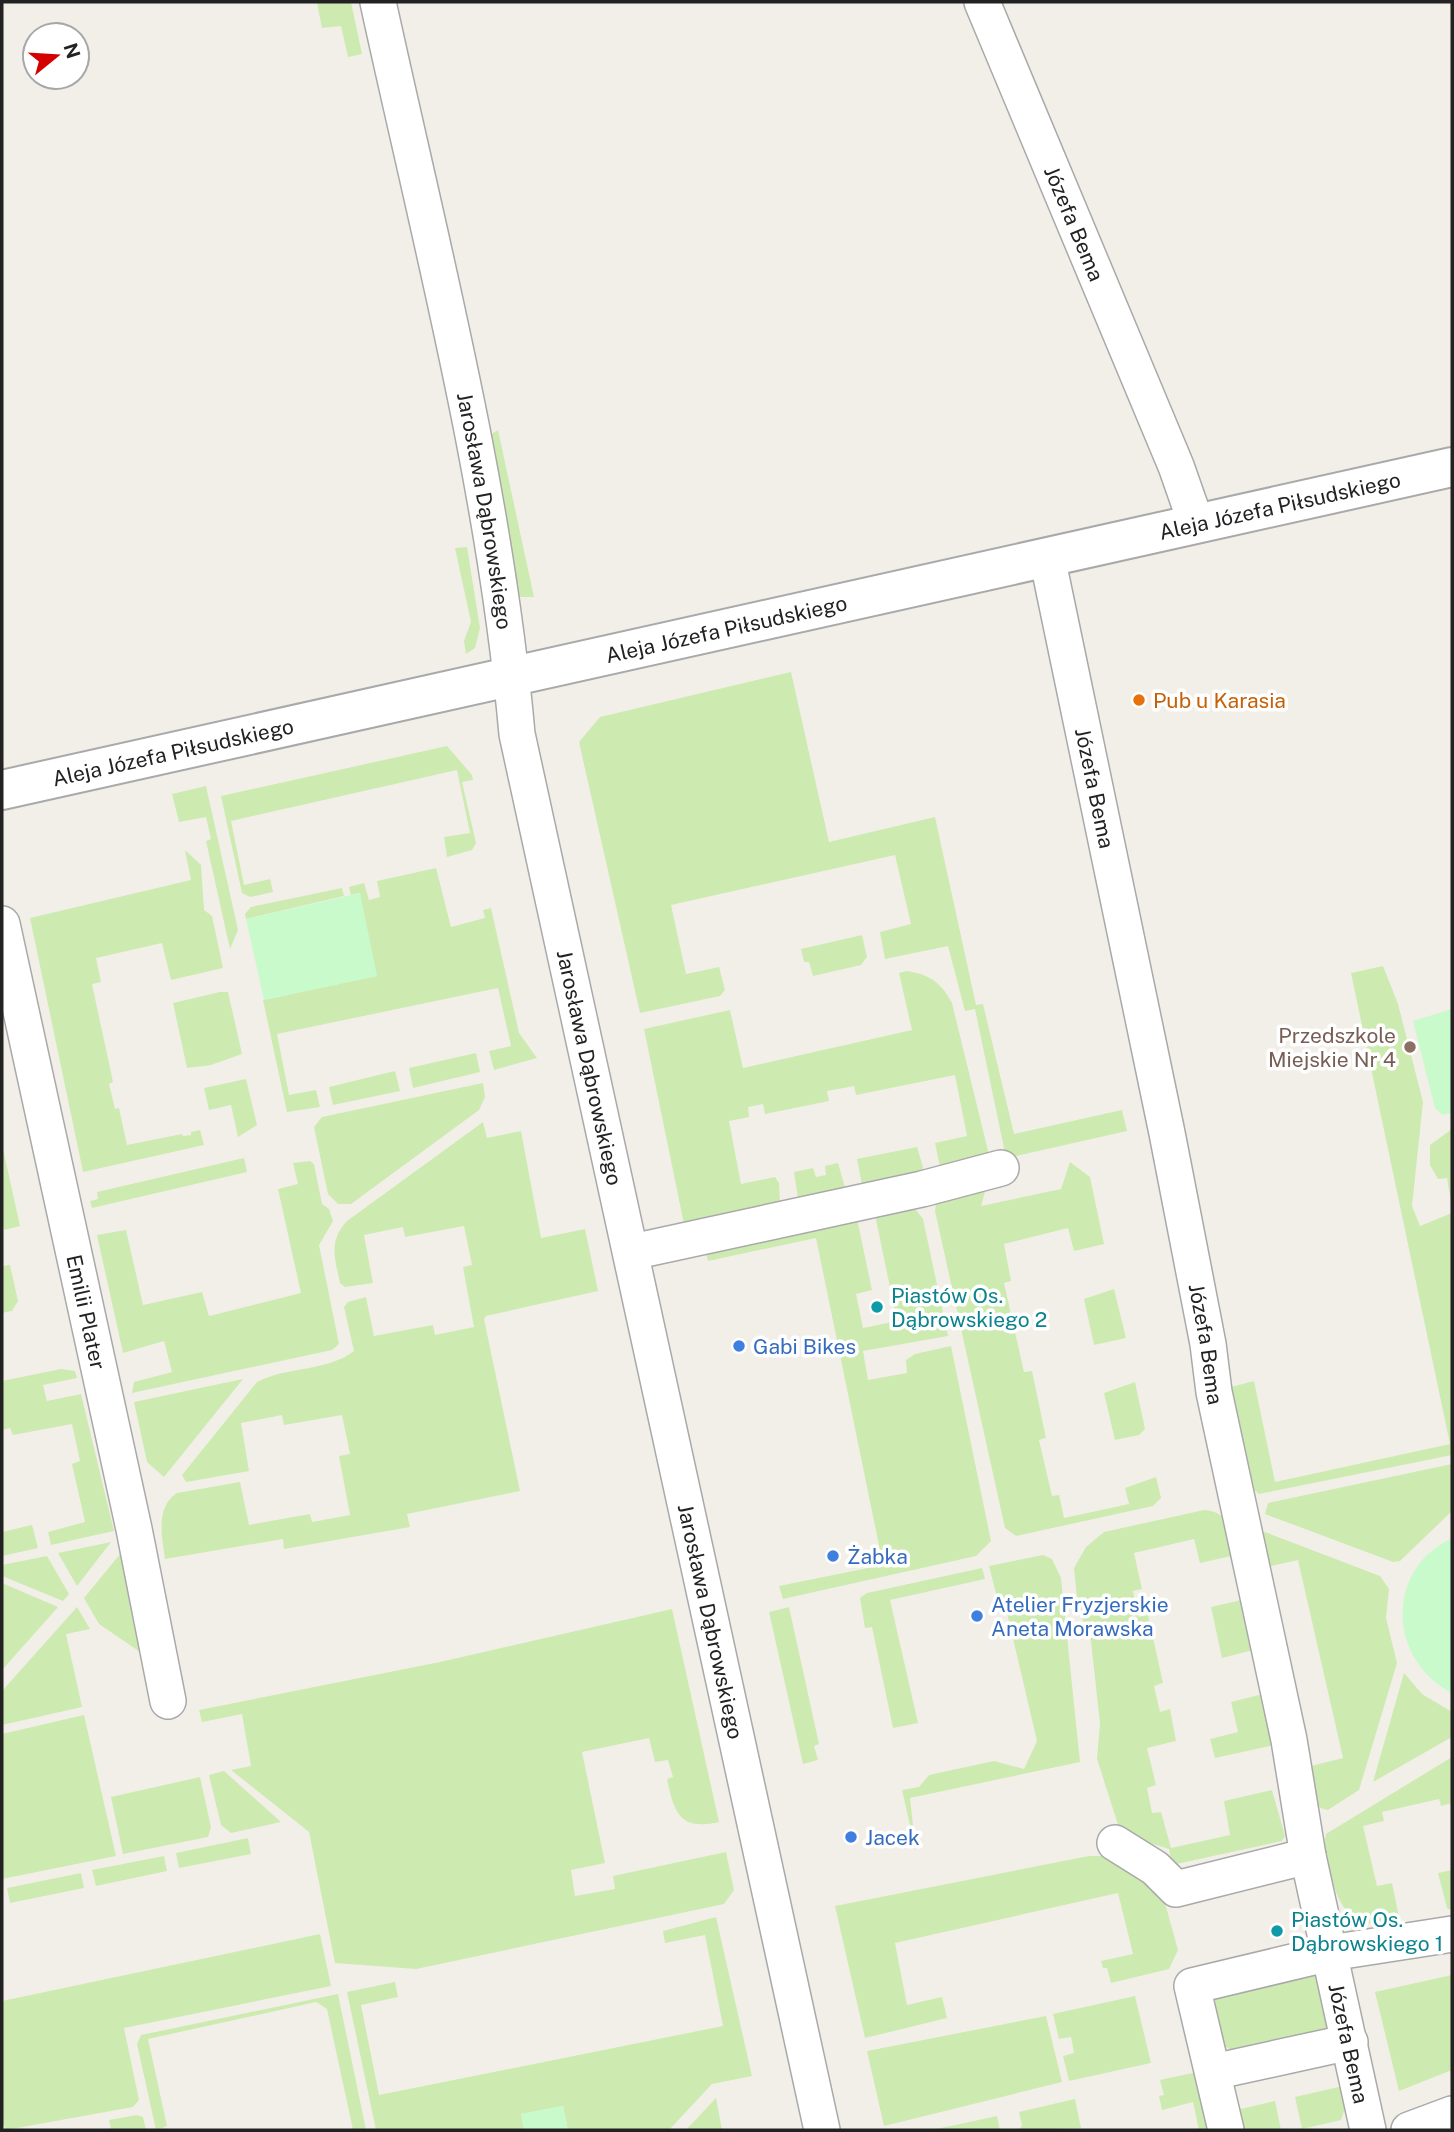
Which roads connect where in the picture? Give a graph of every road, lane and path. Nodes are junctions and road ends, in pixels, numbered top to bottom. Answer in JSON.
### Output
{"nodes":[{"id":1,"x":377,"y":2,"type":"edge"},
{"id":2,"x":982,"y":2,"type":"edge"},
{"id":3,"x":1452,"y":467,"type":"edge"},
{"id":4,"x":1196,"y":523,"type":"junction"},
{"id":5,"x":1047,"y":557,"type":"junction"},
{"id":6,"x":512,"y":679,"type":"junction"},
{"id":7,"x":2,"y":790,"type":"edge"},
{"id":8,"x":2,"y":924,"type":"edge"},
{"id":9,"x":1001,"y":1168,"type":"dead end"},
{"id":10,"x":632,"y":1252,"type":"junction"},
{"id":11,"x":168,"y":1701,"type":"dead end"},
{"id":12,"x":1115,"y":1843,"type":"dead end"},
{"id":13,"x":1308,"y":1856,"type":"junction"},
{"id":14,"x":1452,"y":1934,"type":"edge"},
{"id":15,"x":1330,"y":1953,"type":"junction"},
{"id":16,"x":1350,"y":2042,"type":"junction"},
{"id":17,"x":1213,"y":2072,"type":"junction"},
{"id":18,"x":1452,"y":2114,"type":"edge"},
{"id":19,"x":822,"y":2130,"type":"edge"},
{"id":20,"x":1226,"y":2130,"type":"edge"},
{"id":21,"x":1368,"y":2130,"type":"edge"},
{"id":22,"x":1409,"y":2130,"type":"edge"}],
"edges":[{"from":1,"to":6,"type":"street","name":"Jarosława Dąbrowskiego"},
{"from":2,"to":4,"type":"street","name":"Józefa Bema"},
{"from":3,"to":4,"type":"street","name":"Aleja Józefa Piłsudskiego"},
{"from":4,"to":5,"type":"street","name":"Aleja Józefa Piłsudskiego"},
{"from":5,"to":6,"type":"street","name":"Aleja Józefa Piłsudskiego"},
{"from":5,"to":13,"type":"street","name":"Józefa Bema"},
{"from":6,"to":7,"type":"street","name":"Aleja Józefa Piłsudskiego"},
{"from":6,"to":10,"type":"street","name":"Jarosława Dąbrowskiego"},
{"from":8,"to":11,"type":"street","name":"Emilii Plater"},
{"from":9,"to":10,"type":"street"},
{"from":10,"to":19,"type":"street","name":"Jarosława Dąbrowskiego"},
{"from":12,"to":13,"type":"street"},
{"from":13,"to":15,"type":"street","name":"Józefa Bema"},
{"from":14,"to":15,"type":"street"},
{"from":15,"to":16,"type":"street","name":"Józefa Bema"},
{"from":15,"to":17,"type":"street"},
{"from":16,"to":17,"type":"street"},
{"from":16,"to":21,"type":"street","name":"Józefa Bema"},
{"from":17,"to":20,"type":"street"},
{"from":18,"to":22,"type":"street"}]}
